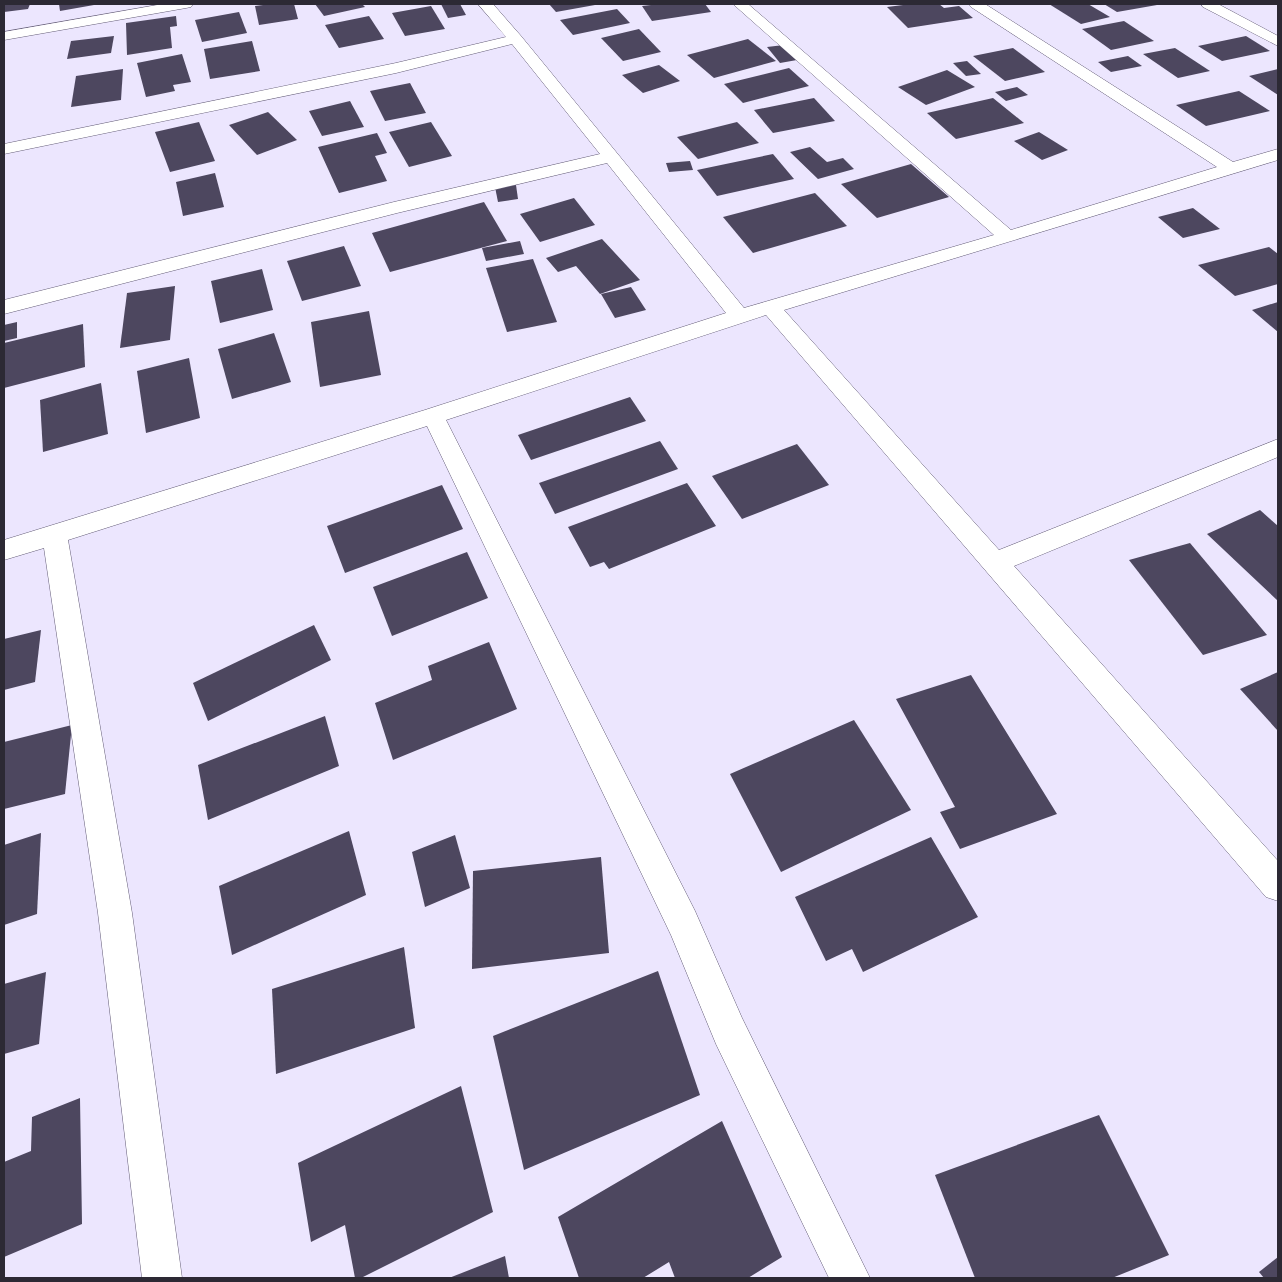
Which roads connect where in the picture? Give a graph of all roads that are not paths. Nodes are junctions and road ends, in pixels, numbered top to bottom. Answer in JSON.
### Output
{"nodes":[{"id":1,"x":186,"y":4,"type":"edge"},
{"id":2,"x":485,"y":4,"type":"edge"},
{"id":3,"x":740,"y":4,"type":"edge"},
{"id":4,"x":976,"y":4,"type":"edge"},
{"id":5,"x":1208,"y":4,"type":"edge"},
{"id":6,"x":4,"y":36,"type":"edge"},
{"id":7,"x":516,"y":39,"type":"junction"},
{"id":8,"x":1278,"y":42,"type":"edge"},
{"id":9,"x":4,"y":149,"type":"edge"},
{"id":10,"x":1278,"y":154,"type":"edge"},
{"id":11,"x":611,"y":157,"type":"junction"},
{"id":12,"x":1230,"y":168,"type":"junction"},
{"id":13,"x":1008,"y":237,"type":"junction"},
{"id":14,"x":4,"y":307,"type":"edge"},
{"id":15,"x":770,"y":307,"type":"junction"},
{"id":16,"x":739,"y":316,"type":"junction"},
{"id":17,"x":432,"y":416,"type":"junction"},
{"id":18,"x":1278,"y":448,"type":"edge"},
{"id":19,"x":55,"y":535,"type":"junction"},
{"id":20,"x":4,"y":550,"type":"edge"},
{"id":21,"x":995,"y":563,"type":"junction"},
{"id":22,"x":1278,"y":885,"type":"edge"},
{"id":23,"x":162,"y":1278,"type":"edge"},
{"id":24,"x":850,"y":1278,"type":"edge"}],
"edges":[{"from":1,"to":6,"type":"street"},
{"from":2,"to":7,"type":"street"},
{"from":3,"to":13,"type":"street"},
{"from":4,"to":12,"type":"street"},
{"from":5,"to":8,"type":"street"},
{"from":7,"to":9,"type":"street"},
{"from":7,"to":11,"type":"street"},
{"from":10,"to":12,"type":"street"},
{"from":11,"to":14,"type":"street"},
{"from":11,"to":16,"type":"street"},
{"from":12,"to":13,"type":"street"},
{"from":13,"to":15,"type":"street"},
{"from":15,"to":16,"type":"street"},
{"from":15,"to":21,"type":"street"},
{"from":16,"to":17,"type":"street"},
{"from":17,"to":19,"type":"street"},
{"from":17,"to":24,"type":"street"},
{"from":18,"to":21,"type":"street"},
{"from":19,"to":20,"type":"street"},
{"from":19,"to":23,"type":"street"},
{"from":21,"to":22,"type":"street"}]}
